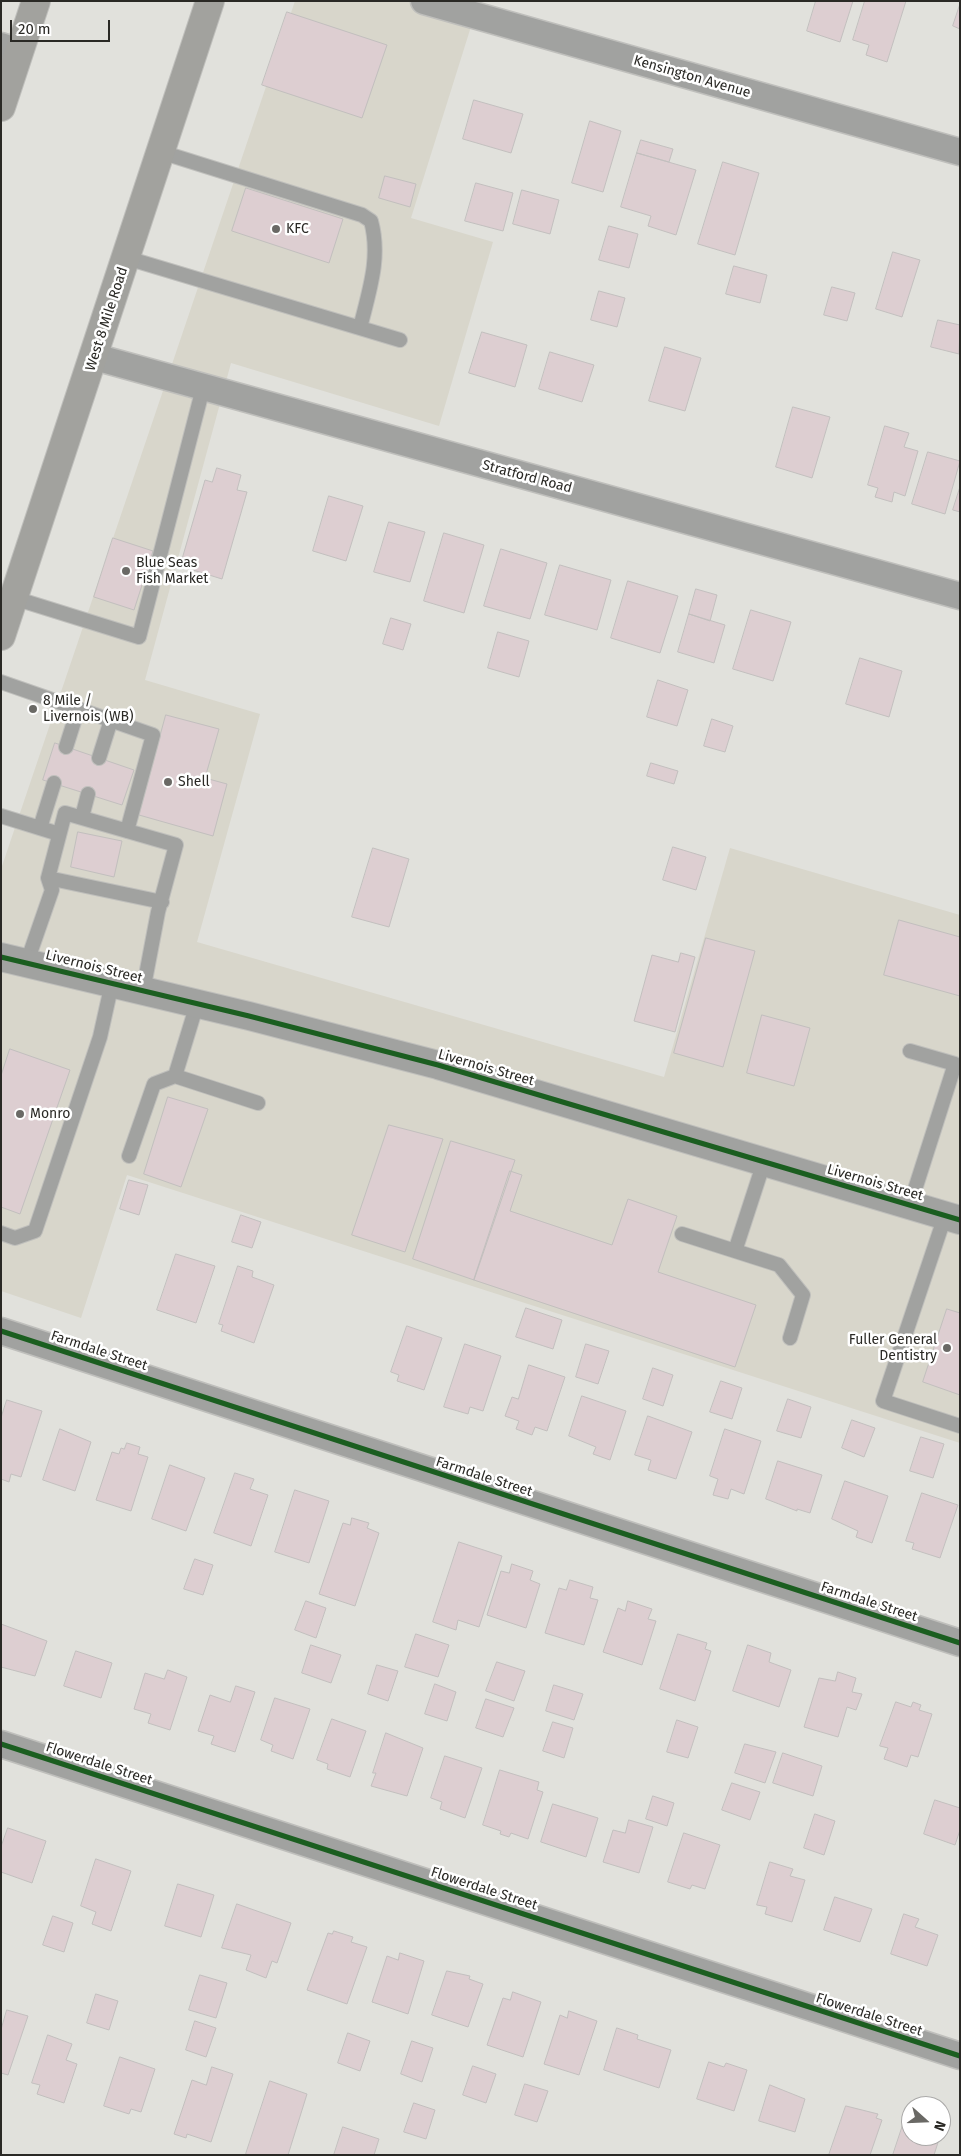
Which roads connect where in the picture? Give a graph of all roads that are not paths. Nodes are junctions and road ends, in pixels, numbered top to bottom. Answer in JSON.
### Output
{"nodes":[{"id":1,"x":36,"y":1,"type":"edge"},
{"id":2,"x":210,"y":1,"type":"edge"},
{"id":3,"x":424,"y":1,"type":"edge"},
{"id":4,"x":10,"y":49,"type":"edge"},
{"id":5,"x":1,"y":107,"type":"edge"},
{"id":6,"x":161,"y":152,"type":"junction"},
{"id":7,"x":960,"y":152,"type":"edge"},
{"id":8,"x":127,"y":258,"type":"junction"},
{"id":9,"x":360,"y":328,"type":"junction"},
{"id":10,"x":400,"y":340,"type":"dead end"},
{"id":11,"x":95,"y":357,"type":"junction"},
{"id":12,"x":203,"y":388,"type":"junction"},
{"id":13,"x":960,"y":596,"type":"edge"},
{"id":14,"x":14,"y":598,"type":"junction"},
{"id":15,"x":1,"y":636,"type":"edge"},
{"id":16,"x":1,"y":682,"type":"edge"},
{"id":17,"x":78,"y":709,"type":"junction"},
{"id":18,"x":111,"y":720,"type":"junction"},
{"id":19,"x":66,"y":747,"type":"dead end"},
{"id":20,"x":99,"y":758,"type":"dead end"},
{"id":21,"x":54,"y":784,"type":"dead end"},
{"id":22,"x":88,"y":794,"type":"dead end"},
{"id":23,"x":1,"y":816,"type":"edge"},
{"id":24,"x":82,"y":817,"type":"junction"},
{"id":25,"x":40,"y":828,"type":"junction"},
{"id":26,"x":127,"y":831,"type":"junction"},
{"id":27,"x":59,"y":834,"type":"junction"},
{"id":28,"x":48,"y":878,"type":"junction"},
{"id":29,"x":162,"y":902,"type":"junction"},
{"id":30,"x":14,"y":960,"type":"edge"},
{"id":31,"x":112,"y":983,"type":"junction"},
{"id":32,"x":143,"y":991,"type":"junction"},
{"id":33,"x":197,"y":1004,"type":"junction"},
{"id":34,"x":910,"y":1051,"type":"dead end"},
{"id":35,"x":175,"y":1076,"type":"junction"},
{"id":36,"x":258,"y":1103,"type":"dead end"},
{"id":37,"x":128,"y":1156,"type":"dead end"},
{"id":38,"x":764,"y":1162,"type":"junction"},
{"id":39,"x":910,"y":1205,"type":"junction"},
{"id":40,"x":952,"y":1218,"type":"edge"},
{"id":41,"x":1,"y":1233,"type":"edge"},
{"id":42,"x":682,"y":1234,"type":"dead end"},
{"id":43,"x":735,"y":1251,"type":"junction"},
{"id":44,"x":1,"y":1331,"type":"edge"},
{"id":45,"x":790,"y":1338,"type":"dead end"},
{"id":46,"x":960,"y":1426,"type":"edge"},
{"id":47,"x":960,"y":1643,"type":"edge"},
{"id":48,"x":1,"y":1744,"type":"edge"},
{"id":49,"x":960,"y":2056,"type":"edge"}],
"edges":[{"from":1,"to":4,"type":"highway"},
{"from":2,"to":6,"type":"highway","name":"West 8 Mile Road"},
{"from":3,"to":7,"type":"street","name":"Kensington Avenue"},
{"from":4,"to":5,"type":"highway"},
{"from":6,"to":8,"type":"highway","name":"West 8 Mile Road"},
{"from":6,"to":9,"type":"lane"},
{"from":8,"to":9,"type":"lane"},
{"from":8,"to":11,"type":"highway","name":"West 8 Mile Road"},
{"from":9,"to":10,"type":"lane"},
{"from":11,"to":12,"type":"street","name":"Stratford Road"},
{"from":11,"to":14,"type":"highway","name":"West 8 Mile Road"},
{"from":12,"to":13,"type":"street","name":"Stratford Road"},
{"from":12,"to":14,"type":"lane"},
{"from":14,"to":15,"type":"highway","name":"West 8 Mile Road"},
{"from":16,"to":17,"type":"lane"},
{"from":17,"to":18,"type":"lane"},
{"from":17,"to":19,"type":"lane"},
{"from":18,"to":20,"type":"lane"},
{"from":18,"to":26,"type":"lane"},
{"from":21,"to":25,"type":"lane"},
{"from":22,"to":24,"type":"lane"},
{"from":23,"to":25,"type":"lane"},
{"from":24,"to":26,"type":"lane"},
{"from":24,"to":27,"type":"lane"},
{"from":25,"to":27,"type":"lane"},
{"from":26,"to":29,"type":"lane"},
{"from":27,"to":28,"type":"lane"},
{"from":28,"to":29,"type":"lane"},
{"from":28,"to":30,"type":"lane"},
{"from":29,"to":32,"type":"lane"},
{"from":30,"to":31,"type":"street","name":"Livernois Street"},
{"from":31,"to":32,"type":"street","name":"Livernois Street"},
{"from":31,"to":41,"type":"lane"},
{"from":32,"to":33,"type":"street","name":"Livernois Street"},
{"from":33,"to":35,"type":"lane"},
{"from":33,"to":38,"type":"street","name":"Livernois Street"},
{"from":34,"to":39,"type":"lane"},
{"from":35,"to":36,"type":"lane"},
{"from":35,"to":37,"type":"lane"},
{"from":38,"to":39,"type":"street","name":"Livernois Street"},
{"from":38,"to":43,"type":"lane"},
{"from":39,"to":40,"type":"street","name":"Livernois Street"},
{"from":40,"to":46,"type":"lane"},
{"from":42,"to":43,"type":"lane"},
{"from":43,"to":45,"type":"lane"},
{"from":44,"to":47,"type":"street","name":"Farmdale Street"},
{"from":48,"to":49,"type":"street","name":"Flowerdale Street"}]}
